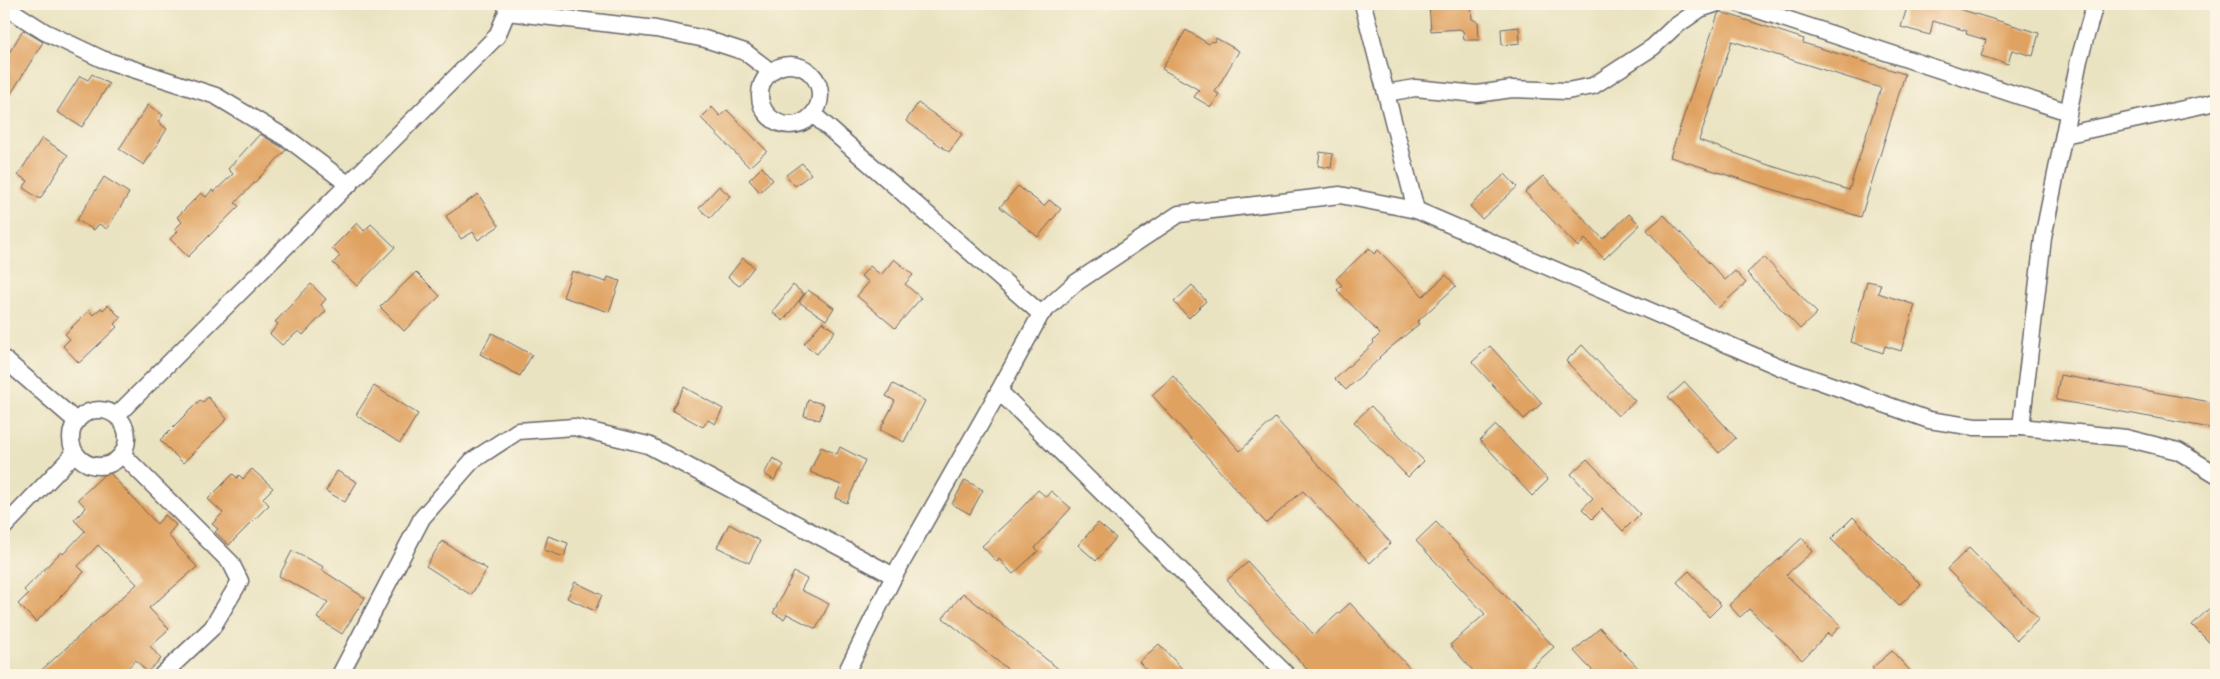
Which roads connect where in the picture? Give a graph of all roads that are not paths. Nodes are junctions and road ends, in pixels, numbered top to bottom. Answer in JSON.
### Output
{"nodes":[{"id":1,"x":1363,"y":4,"type":"edge"},
{"id":2,"x":1715,"y":4,"type":"edge"},
{"id":3,"x":1740,"y":4,"type":"edge"},
{"id":4,"x":2095,"y":4,"type":"edge"},
{"id":5,"x":4,"y":6,"type":"edge"},
{"id":6,"x":507,"y":8,"type":"edge"},
{"id":7,"x":770,"y":71,"type":"junction"},
{"id":8,"x":1386,"y":93,"type":"junction"},
{"id":9,"x":2216,"y":102,"type":"edge"},
{"id":10,"x":2068,"y":112,"type":"junction"},
{"id":11,"x":814,"y":115,"type":"junction"},
{"id":12,"x":2064,"y":135,"type":"junction"},
{"id":13,"x":348,"y":185,"type":"junction"},
{"id":14,"x":1416,"y":210,"type":"junction"},
{"id":15,"x":1041,"y":314,"type":"junction"},
{"id":16,"x":4,"y":360,"type":"edge"},
{"id":17,"x":999,"y":391,"type":"junction"},
{"id":18,"x":117,"y":415,"type":"junction"},
{"id":19,"x":76,"y":421,"type":"junction"},
{"id":20,"x":2021,"y":427,"type":"junction"},
{"id":21,"x":75,"y":453,"type":"junction"},
{"id":22,"x":123,"y":455,"type":"junction"},
{"id":23,"x":2216,"y":474,"type":"edge"},
{"id":24,"x":4,"y":527,"type":"edge"},
{"id":25,"x":894,"y":576,"type":"junction"},
{"id":26,"x":162,"y":675,"type":"edge"},
{"id":27,"x":340,"y":675,"type":"edge"},
{"id":28,"x":844,"y":675,"type":"edge"},
{"id":29,"x":1286,"y":675,"type":"edge"}],
"edges":[{"from":1,"to":8,"type":"lane"},
{"from":2,"to":8,"type":"lane"},
{"from":3,"to":10,"type":"lane"},
{"from":4,"to":10,"type":"lane"},
{"from":5,"to":13,"type":"lane"},
{"from":6,"to":7,"type":"lane"},
{"from":6,"to":13,"type":"lane"},
{"from":7,"to":11,"type":"lane"},
{"from":7,"to":11,"type":"lane"},
{"from":8,"to":14,"type":"lane"},
{"from":9,"to":12,"type":"lane"},
{"from":10,"to":12,"type":"lane"},
{"from":11,"to":15,"type":"lane"},
{"from":12,"to":20,"type":"lane"},
{"from":13,"to":18,"type":"lane"},
{"from":14,"to":15,"type":"lane"},
{"from":14,"to":20,"type":"lane"},
{"from":15,"to":17,"type":"lane"},
{"from":16,"to":19,"type":"lane"},
{"from":17,"to":25,"type":"lane"},
{"from":17,"to":29,"type":"lane"},
{"from":18,"to":19,"type":"lane"},
{"from":18,"to":22,"type":"lane"},
{"from":19,"to":21,"type":"lane"},
{"from":20,"to":23,"type":"lane"},
{"from":21,"to":22,"type":"lane"},
{"from":21,"to":24,"type":"lane"},
{"from":22,"to":26,"type":"lane"},
{"from":25,"to":27,"type":"lane"},
{"from":25,"to":28,"type":"lane"}]}
